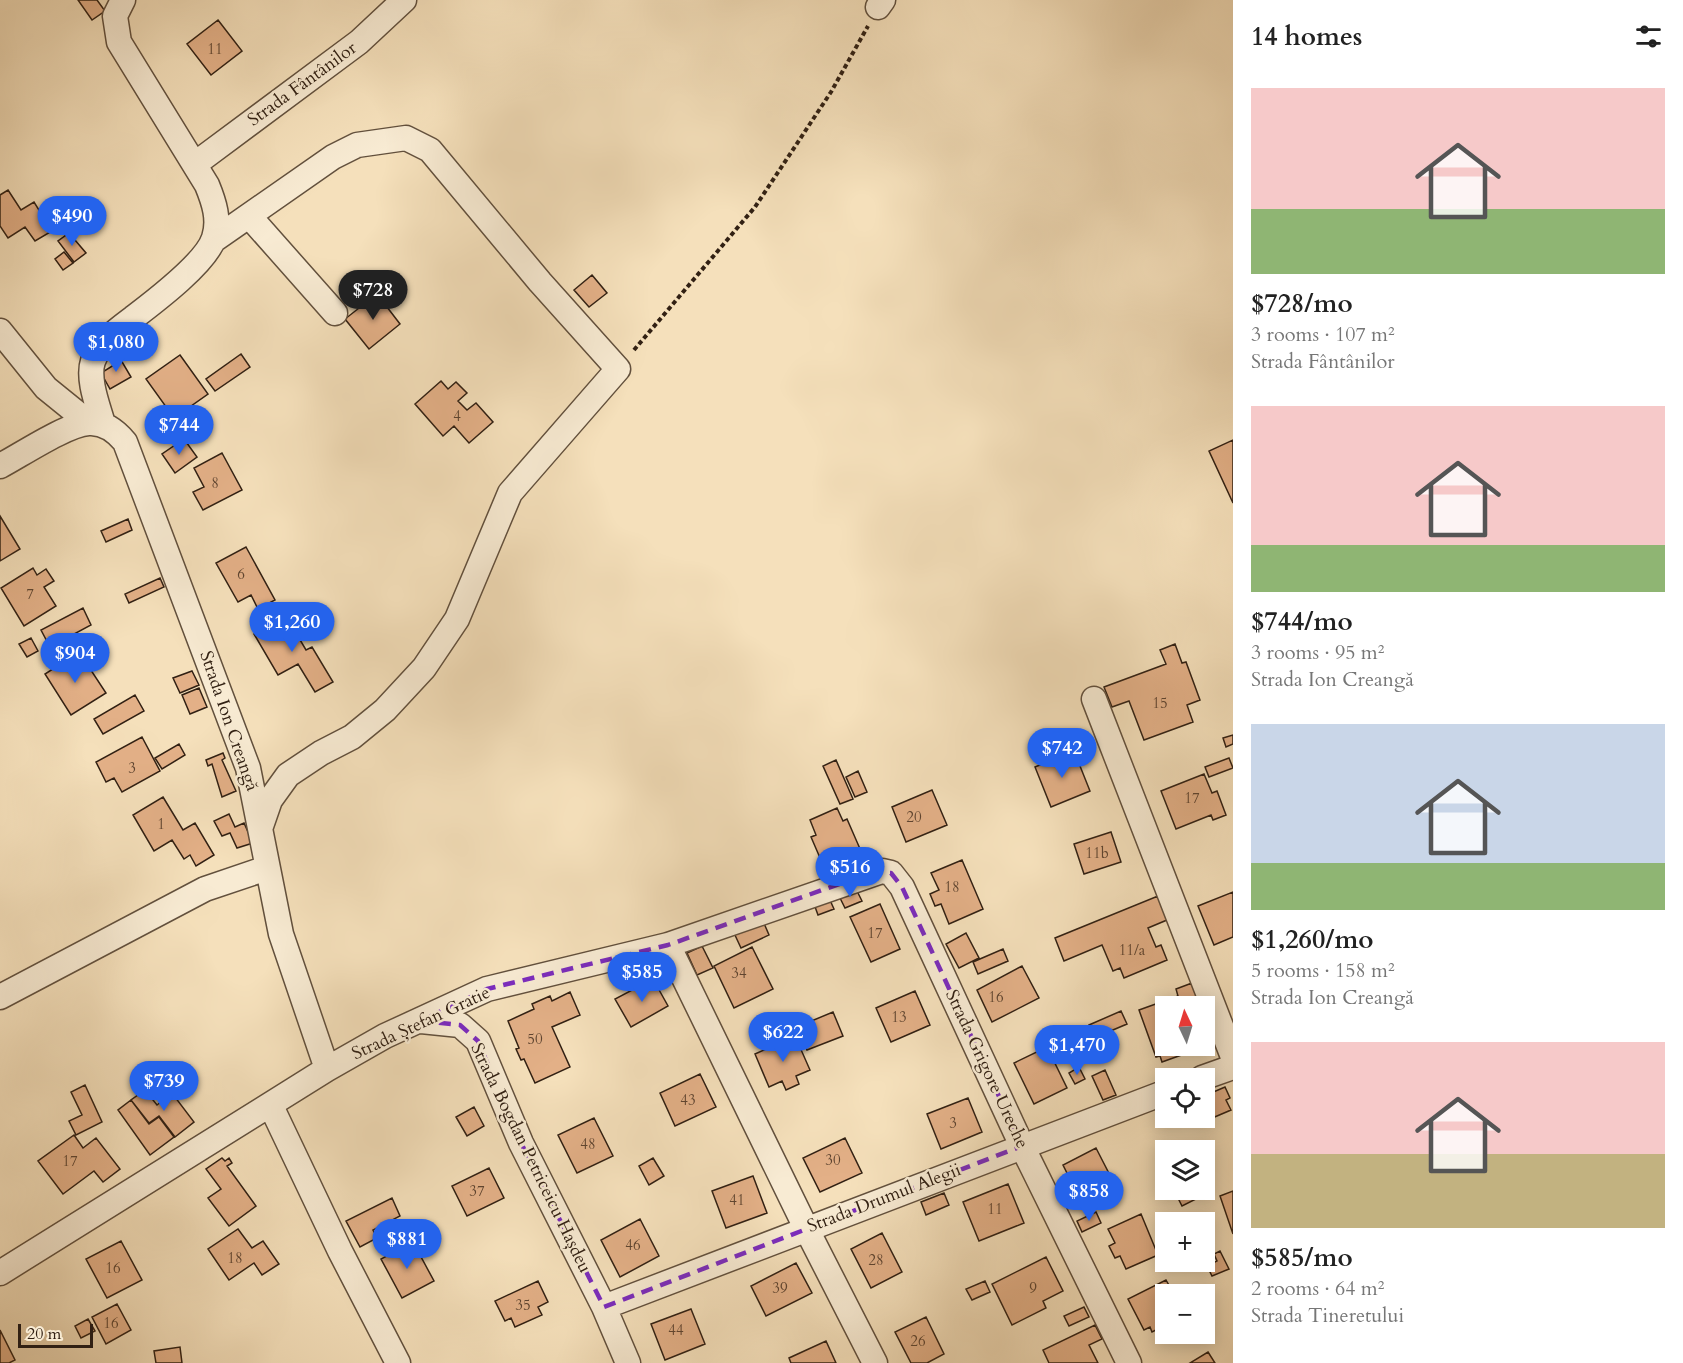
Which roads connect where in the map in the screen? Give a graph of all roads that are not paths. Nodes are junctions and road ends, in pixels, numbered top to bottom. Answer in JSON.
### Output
{"nodes":[{"id":1,"x":123,"y":0,"type":"edge"},
{"id":2,"x":404,"y":0,"type":"edge"},
{"id":3,"x":195,"y":164,"type":"junction"},
{"id":4,"x":250,"y":217,"type":"junction"},
{"id":5,"x":214,"y":240,"type":"junction"},
{"id":6,"x":335,"y":313,"type":"dead end"},
{"id":7,"x":0,"y":331,"type":"edge"},
{"id":8,"x":95,"y":423,"type":"junction"},
{"id":9,"x":0,"y":466,"type":"edge"},
{"id":10,"x":1094,"y":699,"type":"dead end"},
{"id":11,"x":261,"y":826,"type":"junction"},
{"id":12,"x":267,"y":868,"type":"junction"},
{"id":13,"x":891,"y":873,"type":"joint"},
{"id":14,"x":668,"y":945,"type":"junction"},
{"id":15,"x":0,"y":997,"type":"edge"},
{"id":16,"x":421,"y":1021,"type":"junction"},
{"id":17,"x":1233,"y":1057,"type":"edge"},
{"id":18,"x":1233,"y":1067,"type":"edge"},
{"id":19,"x":327,"y":1069,"type":"junction"},
{"id":20,"x":1215,"y":1073,"type":"edge"},
{"id":21,"x":1155,"y":1096,"type":"edge"},
{"id":22,"x":271,"y":1106,"type":"junction"},
{"id":23,"x":1022,"y":1146,"type":"junction"},
{"id":24,"x":806,"y":1228,"type":"junction"},
{"id":25,"x":0,"y":1274,"type":"edge"},
{"id":26,"x":604,"y":1307,"type":"junction"},
{"id":27,"x":398,"y":1363,"type":"edge"},
{"id":28,"x":628,"y":1363,"type":"edge"},
{"id":29,"x":875,"y":1363,"type":"edge"},
{"id":30,"x":1129,"y":1363,"type":"edge"}],
"edges":[{"from":1,"to":3,"type":"street"},
{"from":2,"to":3,"type":"street","name":"Strada Fântânilor"},
{"from":3,"to":5,"type":"street"},
{"from":4,"to":5,"type":"street"},
{"from":4,"to":6,"type":"street"},
{"from":4,"to":11,"type":"street"},
{"from":5,"to":8,"type":"street"},
{"from":7,"to":8,"type":"street","name":"Strada Ion Creangă"},
{"from":8,"to":9,"type":"street"},
{"from":8,"to":11,"type":"street","name":"Strada Ion Creangă"},
{"from":10,"to":17,"type":"street"},
{"from":11,"to":12,"type":"street","name":"Strada Ion Creangă"},
{"from":12,"to":15,"type":"street"},
{"from":12,"to":19,"type":"street","name":"Strada Ion Creangă"},
{"from":13,"to":14,"type":"street","name":"Strada Ștefan Gratie"},
{"from":13,"to":23,"type":"street","name":"Strada Grigore Ureche"},
{"from":14,"to":16,"type":"street","name":"Strada Ștefan Gratie"},
{"from":14,"to":24,"type":"street"},
{"from":16,"to":19,"type":"street","name":"Strada Ștefan Gratie"},
{"from":16,"to":26,"type":"street","name":"Strada Bogdan Petriceicu Hașdeu"},
{"from":18,"to":20,"type":"street"},
{"from":19,"to":22,"type":"street","name":"Strada Ștefan Gratie"},
{"from":21,"to":23,"type":"street","name":"Strada Drumul Alegii"},
{"from":22,"to":25,"type":"street","name":"Strada Ștefan Gratie"},
{"from":22,"to":27,"type":"street"},
{"from":23,"to":24,"type":"street","name":"Strada Drumul Alegii"},
{"from":23,"to":30,"type":"street","name":"Strada Grigore Ureche"},
{"from":24,"to":26,"type":"street","name":"Strada Drumul Alegii"},
{"from":24,"to":29,"type":"street"},
{"from":26,"to":28,"type":"street","name":"Strada Bogdan Petriceicu Hașdeu"}]}
